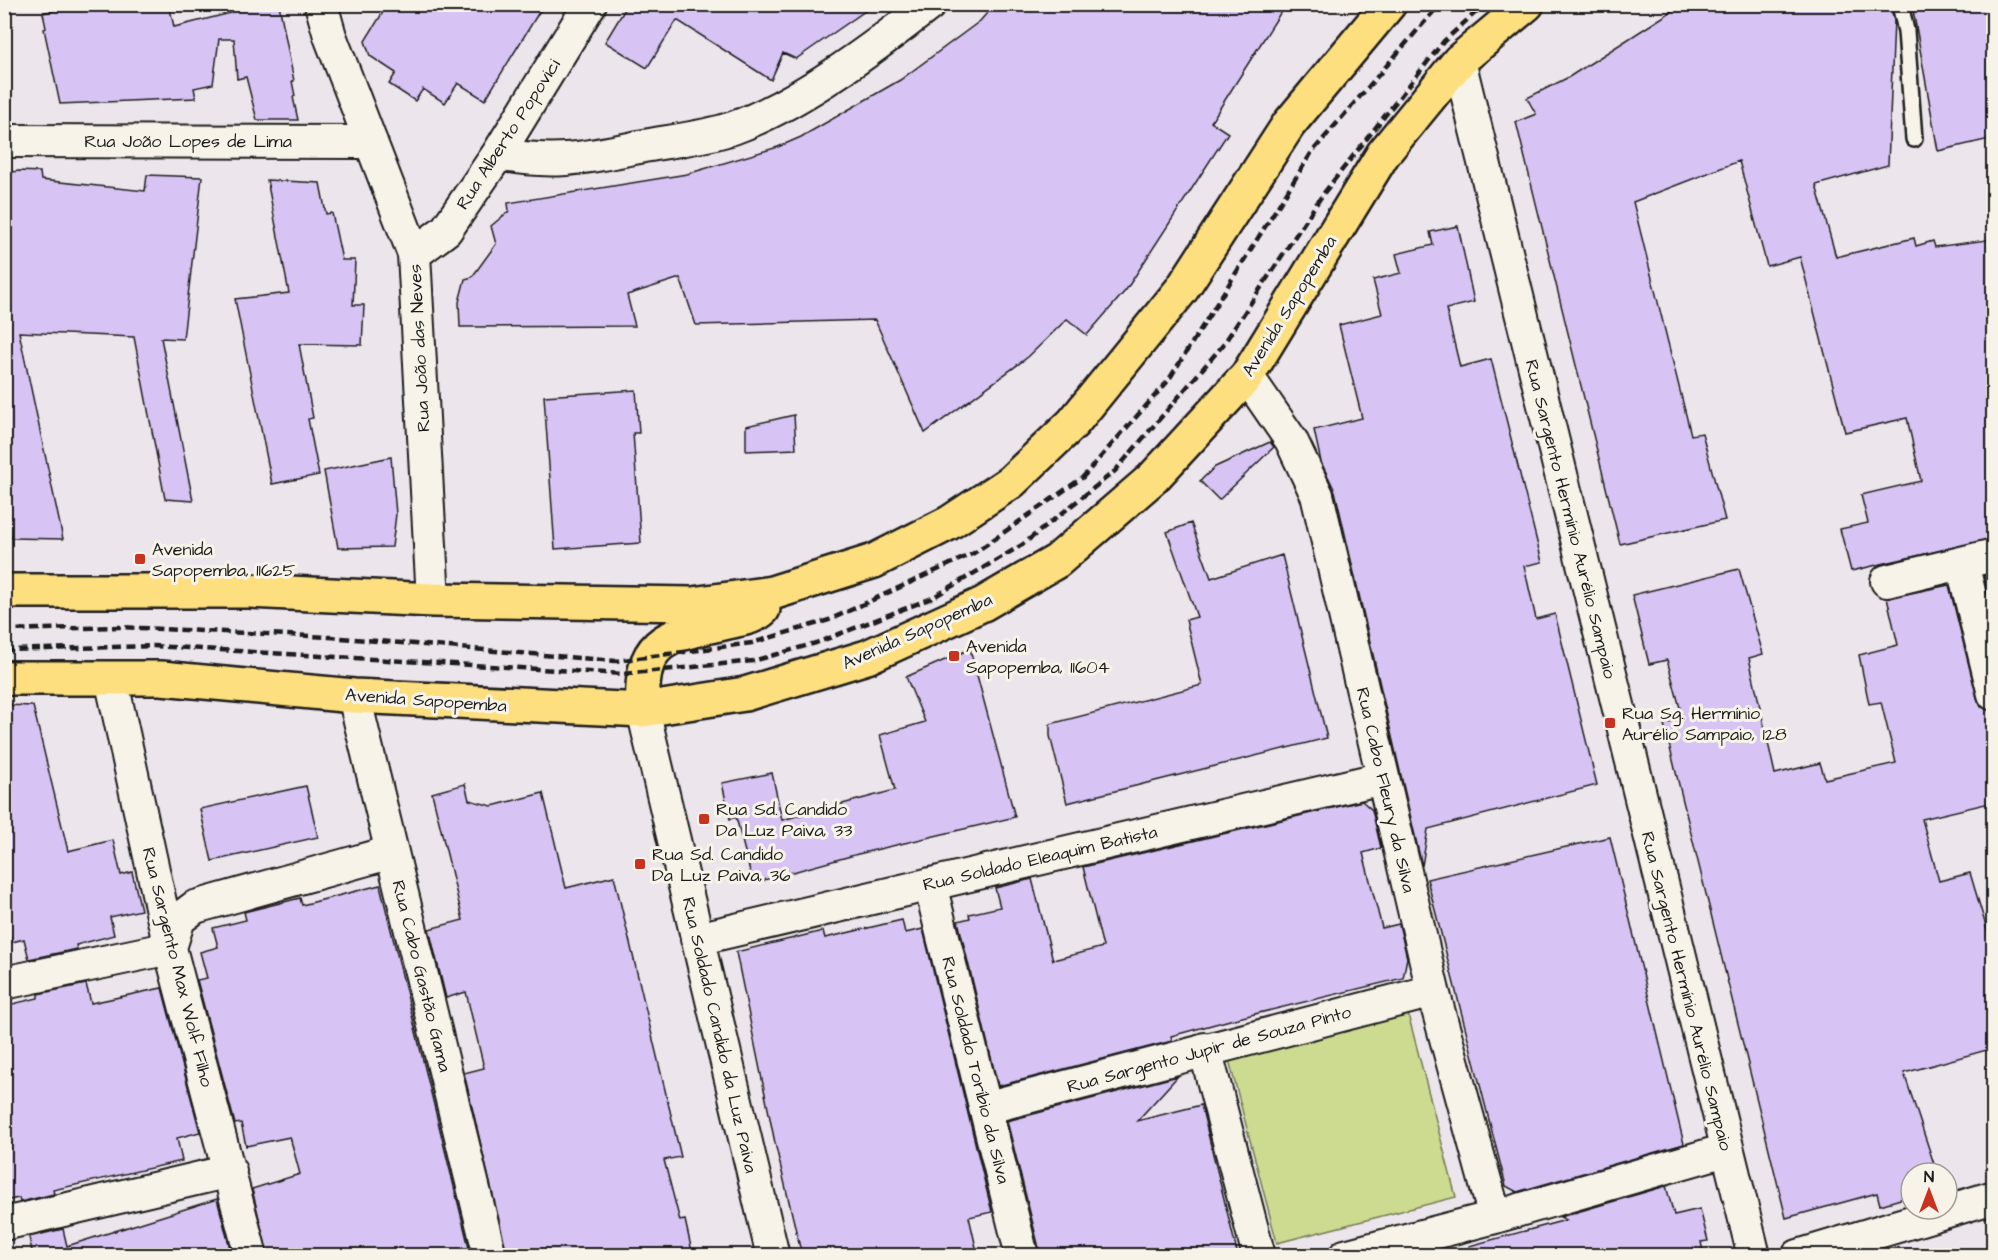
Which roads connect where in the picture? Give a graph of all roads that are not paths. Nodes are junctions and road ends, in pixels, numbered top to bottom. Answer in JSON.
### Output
{"nodes":[{"id":1,"x":321,"y":4,"type":"edge"},
{"id":2,"x":590,"y":4,"type":"edge"},
{"id":3,"x":930,"y":4,"type":"edge"},
{"id":4,"x":1389,"y":4,"type":"edge"},
{"id":5,"x":1527,"y":4,"type":"edge"},
{"id":6,"x":1900,"y":4,"type":"edge"},
{"id":7,"x":1459,"y":61,"type":"junction"},
{"id":8,"x":1914,"y":139,"type":"dead end"},
{"id":9,"x":5,"y":140,"type":"edge"},
{"id":10,"x":371,"y":142,"type":"junction"},
{"id":11,"x":498,"y":154,"type":"junction"},
{"id":12,"x":414,"y":254,"type":"junction"},
{"id":13,"x":1247,"y":376,"type":"junction"},
{"id":14,"x":1994,"y":555,"type":"edge"},
{"id":15,"x":1962,"y":563,"type":"junction"},
{"id":16,"x":1887,"y":581,"type":"dead end"},
{"id":17,"x":4,"y":591,"type":"edge"},
{"id":18,"x":772,"y":592,"type":"junction"},
{"id":19,"x":433,"y":600,"type":"junction"},
{"id":20,"x":4,"y":678,"type":"edge"},
{"id":21,"x":111,"y":678,"type":"junction"},
{"id":22,"x":1994,"y":694,"type":"edge"},
{"id":23,"x":354,"y":696,"type":"junction"},
{"id":24,"x":643,"y":710,"type":"junction"},
{"id":25,"x":1383,"y":778,"type":"junction"},
{"id":26,"x":392,"y":852,"type":"junction"},
{"id":27,"x":930,"y":884,"type":"junction"},
{"id":28,"x":697,"y":939,"type":"junction"},
{"id":29,"x":170,"y":948,"type":"junction"},
{"id":30,"x":4,"y":983,"type":"edge"},
{"id":31,"x":1433,"y":991,"type":"junction"},
{"id":32,"x":1205,"y":1049,"type":"junction"},
{"id":33,"x":985,"y":1108,"type":"junction"},
{"id":34,"x":1726,"y":1150,"type":"junction"},
{"id":35,"x":230,"y":1171,"type":"junction"},
{"id":36,"x":1994,"y":1197,"type":"edge"},
{"id":37,"x":1495,"y":1217,"type":"junction"},
{"id":38,"x":4,"y":1224,"type":"edge"},
{"id":39,"x":251,"y":1256,"type":"edge"},
{"id":40,"x":490,"y":1256,"type":"edge"},
{"id":41,"x":773,"y":1256,"type":"edge"},
{"id":42,"x":1022,"y":1256,"type":"edge"},
{"id":43,"x":1259,"y":1256,"type":"edge"},
{"id":44,"x":1345,"y":1256,"type":"edge"},
{"id":45,"x":1754,"y":1256,"type":"edge"},
{"id":46,"x":1798,"y":1256,"type":"edge"}],
"edges":[{"from":1,"to":10,"type":"street","name":"Rua João das Neves"},
{"from":2,"to":11,"type":"street","name":"Rua Alberto Popovici"},
{"from":3,"to":11,"type":"street"},
{"from":4,"to":18,"type":"main road"},
{"from":5,"to":7,"type":"main road","name":"Avenida Sapopemba"},
{"from":6,"to":8,"type":"lane"},
{"from":7,"to":13,"type":"main road","name":"Avenida Sapopemba"},
{"from":7,"to":34,"type":"street","name":"Rua Sargento Hermínio Aurélio Sampaio"},
{"from":9,"to":10,"type":"street","name":"Rua João Lopes de Lima"},
{"from":10,"to":12,"type":"street","name":"Rua João das Neves"},
{"from":11,"to":12,"type":"street","name":"Rua Alberto Popovici"},
{"from":12,"to":19,"type":"street","name":"Rua João das Neves"},
{"from":13,"to":24,"type":"main road","name":"Avenida Sapopemba"},
{"from":13,"to":25,"type":"street","name":"Rua Cabo Fleury da Silva"},
{"from":14,"to":15,"type":"street"},
{"from":15,"to":16,"type":"street"},
{"from":15,"to":22,"type":"street"},
{"from":17,"to":19,"type":"main road"},
{"from":18,"to":19,"type":"main road"},
{"from":18,"to":24,"type":"main road"},
{"from":20,"to":21,"type":"main road","name":"Avenida Sapopemba"},
{"from":21,"to":23,"type":"main road","name":"Avenida Sapopemba"},
{"from":21,"to":29,"type":"street","name":"Rua Sargento Max Wolf Filho"},
{"from":23,"to":24,"type":"main road","name":"Avenida Sapopemba"},
{"from":23,"to":26,"type":"street","name":"Rua Cabo Gastão Gama"},
{"from":24,"to":28,"type":"street","name":"Rua Soldado Candido da Luz Paiva"},
{"from":25,"to":27,"type":"street","name":"Rua Soldado Eleaquim Batista"},
{"from":25,"to":31,"type":"street","name":"Rua Cabo Fleury da Silva"},
{"from":26,"to":29,"type":"street"},
{"from":26,"to":40,"type":"street","name":"Rua Cabo Gastão Gama"},
{"from":27,"to":28,"type":"street","name":"Rua Soldado Eleaquim Batista"},
{"from":27,"to":33,"type":"street","name":"Rua Soldado Toríbio da Silva"},
{"from":28,"to":41,"type":"street","name":"Rua Soldado Candido da Luz Paiva"},
{"from":29,"to":30,"type":"street"},
{"from":29,"to":35,"type":"street","name":"Rua Sargento Max Wolf Filho"},
{"from":31,"to":32,"type":"street","name":"Rua Sargento Jupir de Souza Pinto"},
{"from":31,"to":37,"type":"street","name":"Rua Cabo Fleury da Silva"},
{"from":32,"to":33,"type":"street","name":"Rua Sargento Jupir de Souza Pinto"},
{"from":32,"to":43,"type":"street"},
{"from":33,"to":42,"type":"street","name":"Rua Soldado Toríbio da Silva"},
{"from":34,"to":37,"type":"street"},
{"from":34,"to":45,"type":"street","name":"Rua Sargento Hermínio Aurélio Sampaio"},
{"from":35,"to":38,"type":"street"},
{"from":35,"to":39,"type":"street","name":"Rua Sargento Max Wolf Filho"},
{"from":36,"to":46,"type":"street"},
{"from":37,"to":44,"type":"street"}]}
